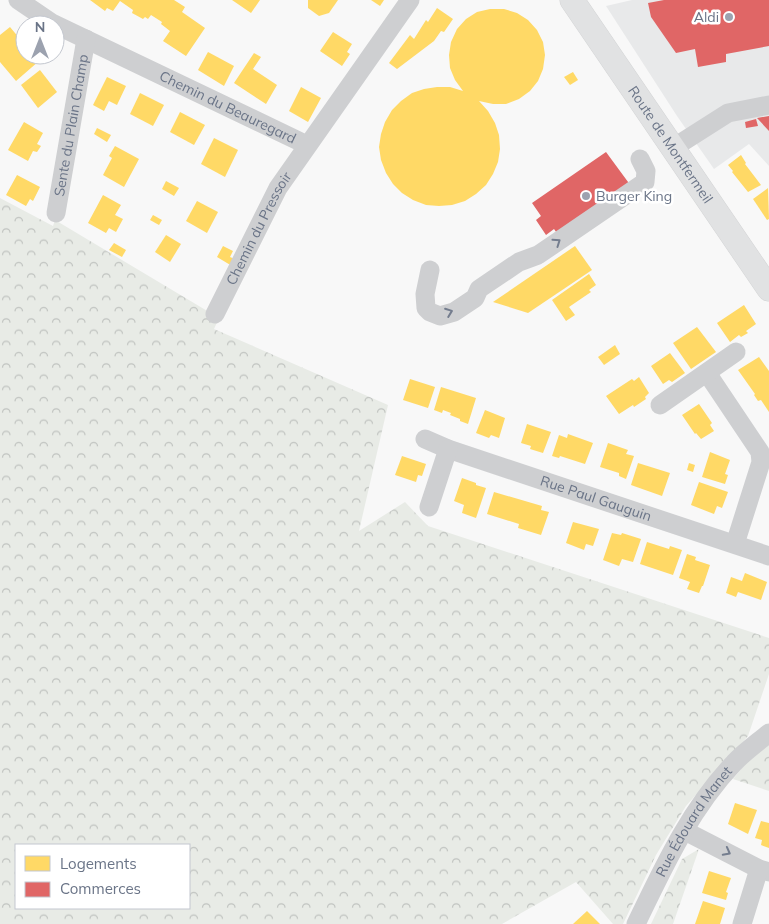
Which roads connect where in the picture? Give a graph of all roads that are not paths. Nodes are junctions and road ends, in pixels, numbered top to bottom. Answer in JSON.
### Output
{"nodes":[{"id":1,"x":18,"y":0,"type":"edge"},
{"id":2,"x":410,"y":0,"type":"edge"},
{"id":3,"x":572,"y":0,"type":"edge"},
{"id":4,"x":86,"y":39,"type":"junction"},
{"id":5,"x":769,"y":105,"type":"edge"},
{"id":6,"x":307,"y":145,"type":"junction"},
{"id":7,"x":673,"y":148,"type":"junction"},
{"id":8,"x":640,"y":159,"type":"dead end"},
{"id":9,"x":56,"y":213,"type":"dead end"},
{"id":10,"x":430,"y":270,"type":"dead end"},
{"id":11,"x":769,"y":289,"type":"edge"},
{"id":12,"x":215,"y":314,"type":"dead end"},
{"id":13,"x":736,"y":352,"type":"dead end"},
{"id":14,"x":707,"y":373,"type":"junction"},
{"id":15,"x":660,"y":405,"type":"dead end"},
{"id":16,"x":425,"y":439,"type":"dead end"},
{"id":17,"x":448,"y":449,"type":"junction"},
{"id":18,"x":429,"y":507,"type":"dead end"},
{"id":19,"x":735,"y":544,"type":"junction"},
{"id":20,"x":769,"y":556,"type":"edge"},
{"id":21,"x":769,"y":733,"type":"edge"},
{"id":22,"x":685,"y":831,"type":"junction"},
{"id":23,"x":764,"y":871,"type":"edge"},
{"id":24,"x":636,"y":924,"type":"edge"},
{"id":25,"x":742,"y":924,"type":"edge"}],
"edges":[{"from":1,"to":4,"type":"street","name":"Chemin du Beauregard"},
{"from":2,"to":6,"type":"street","name":"Chemin du Beauregard"},
{"from":3,"to":7,"type":"main road","name":"Route de Montfermeil"},
{"from":4,"to":6,"type":"street","name":"Chemin du Beauregard"},
{"from":4,"to":9,"type":"street","name":"Sente du Plain Champ"},
{"from":5,"to":7,"type":"street"},
{"from":6,"to":12,"type":"street","name":"Chemin du Pressoir"},
{"from":7,"to":11,"type":"main road","name":"Route de Montfermeil"},
{"from":10,"to":8,"type":"street","one_way":true},
{"from":13,"to":14,"type":"street"},
{"from":14,"to":15,"type":"street"},
{"from":14,"to":19,"type":"street"},
{"from":16,"to":17,"type":"street","name":"Rue Paul Gauguin"},
{"from":17,"to":18,"type":"street"},
{"from":17,"to":19,"type":"street","name":"Rue Paul Gauguin"},
{"from":19,"to":20,"type":"street","name":"Rue Paul Gauguin"},
{"from":21,"to":22,"type":"street","name":"Rue Édouard Manet"},
{"from":22,"to":23,"type":"street","one_way":true},
{"from":22,"to":24,"type":"street","name":"Rue Édouard Manet"},
{"from":23,"to":25,"type":"street"}]}
